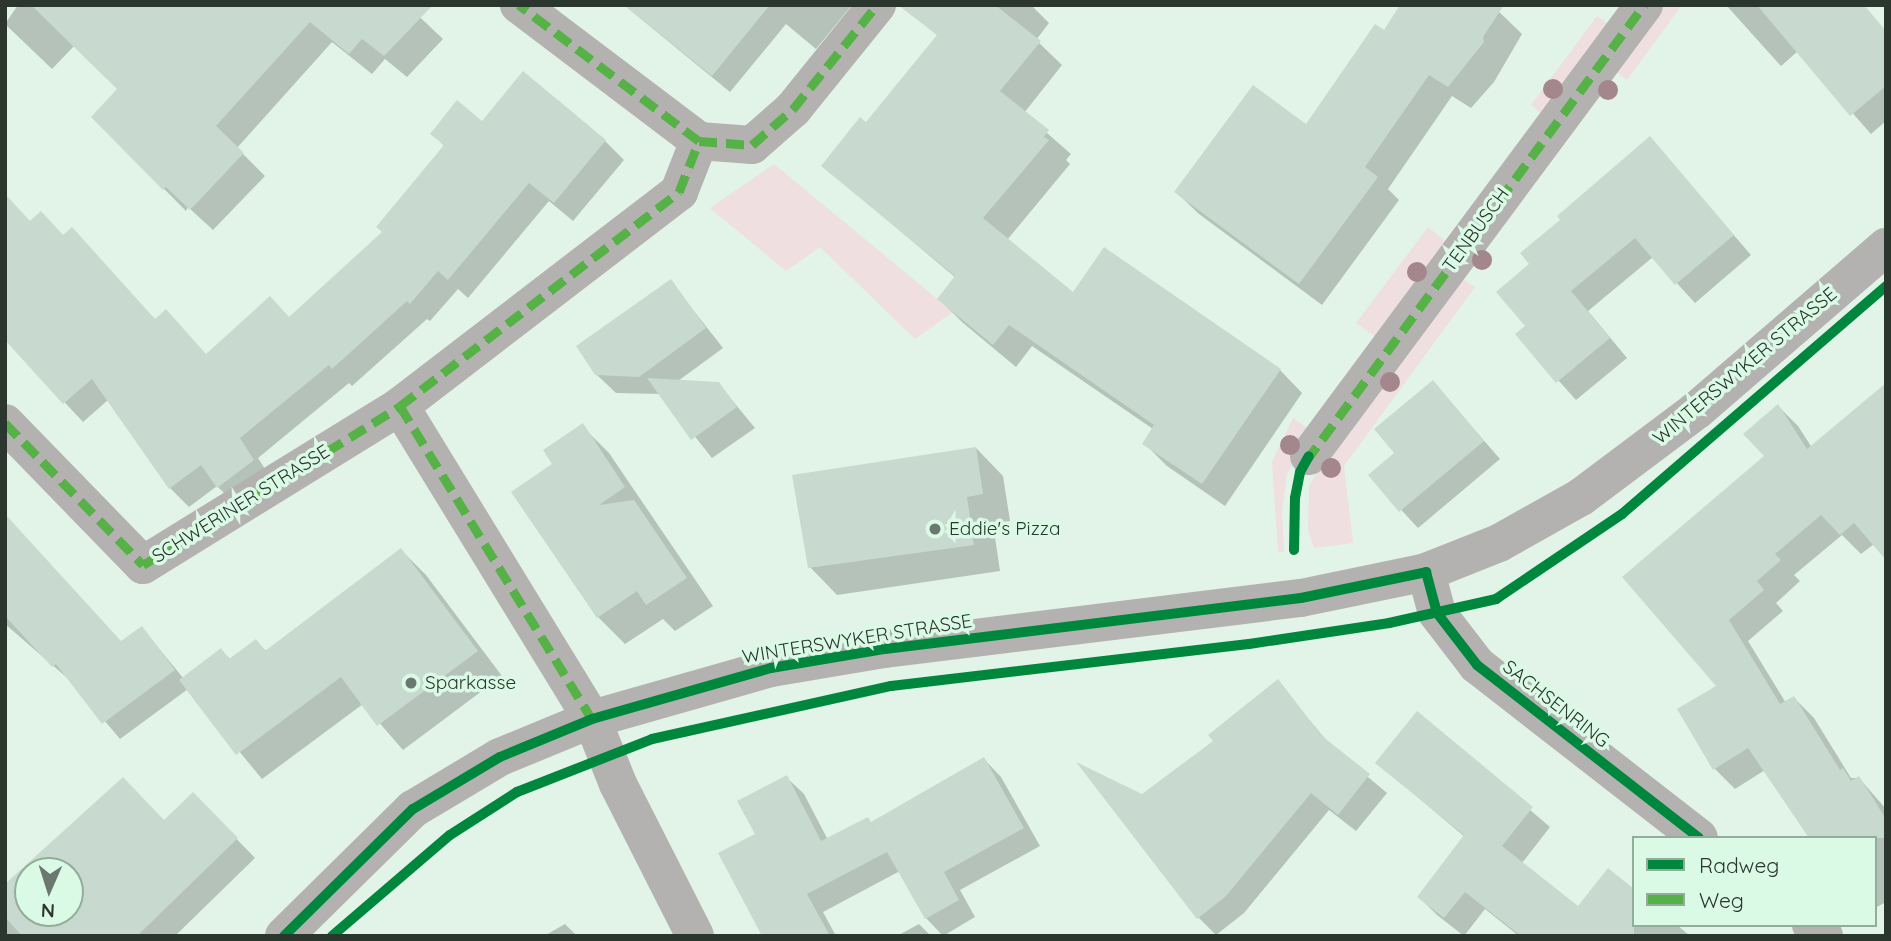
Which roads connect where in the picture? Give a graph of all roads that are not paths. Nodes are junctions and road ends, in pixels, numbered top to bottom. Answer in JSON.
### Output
{"nodes":[{"id":1,"x":519,"y":5,"type":"edge"},
{"id":2,"x":877,"y":5,"type":"edge"},
{"id":3,"x":1644,"y":5,"type":"edge"},
{"id":4,"x":699,"y":141,"type":"junction"},
{"id":5,"x":1886,"y":247,"type":"edge"},
{"id":6,"x":400,"y":406,"type":"junction"},
{"id":7,"x":5,"y":423,"type":"edge"},
{"id":8,"x":1310,"y":456,"type":"dead end"},
{"id":9,"x":1426,"y":572,"type":"junction"},
{"id":10,"x":592,"y":719,"type":"junction"},
{"id":11,"x":1696,"y":836,"type":"edge"},
{"id":12,"x":284,"y":936,"type":"edge"},
{"id":13,"x":695,"y":936,"type":"edge"}],
"edges":[{"from":1,"to":4,"type":"street"},
{"from":2,"to":4,"type":"street"},
{"from":3,"to":8,"type":"street","name":"TENBUSCH"},
{"from":4,"to":6,"type":"street","name":"SCHWERINER STRASSE"},
{"from":5,"to":9,"type":"street","name":"WINTERSWYKER STRASSE"},
{"from":6,"to":7,"type":"street","name":"SCHWERINER STRASSE"},
{"from":6,"to":10,"type":"street"},
{"from":9,"to":10,"type":"street","name":"WINTERSWYKER STRASSE"},
{"from":9,"to":11,"type":"street","name":"SACHSENRING"},
{"from":10,"to":12,"type":"street","name":"WINTERSWYKER STRASSE"},
{"from":10,"to":13,"type":"street"}]}
